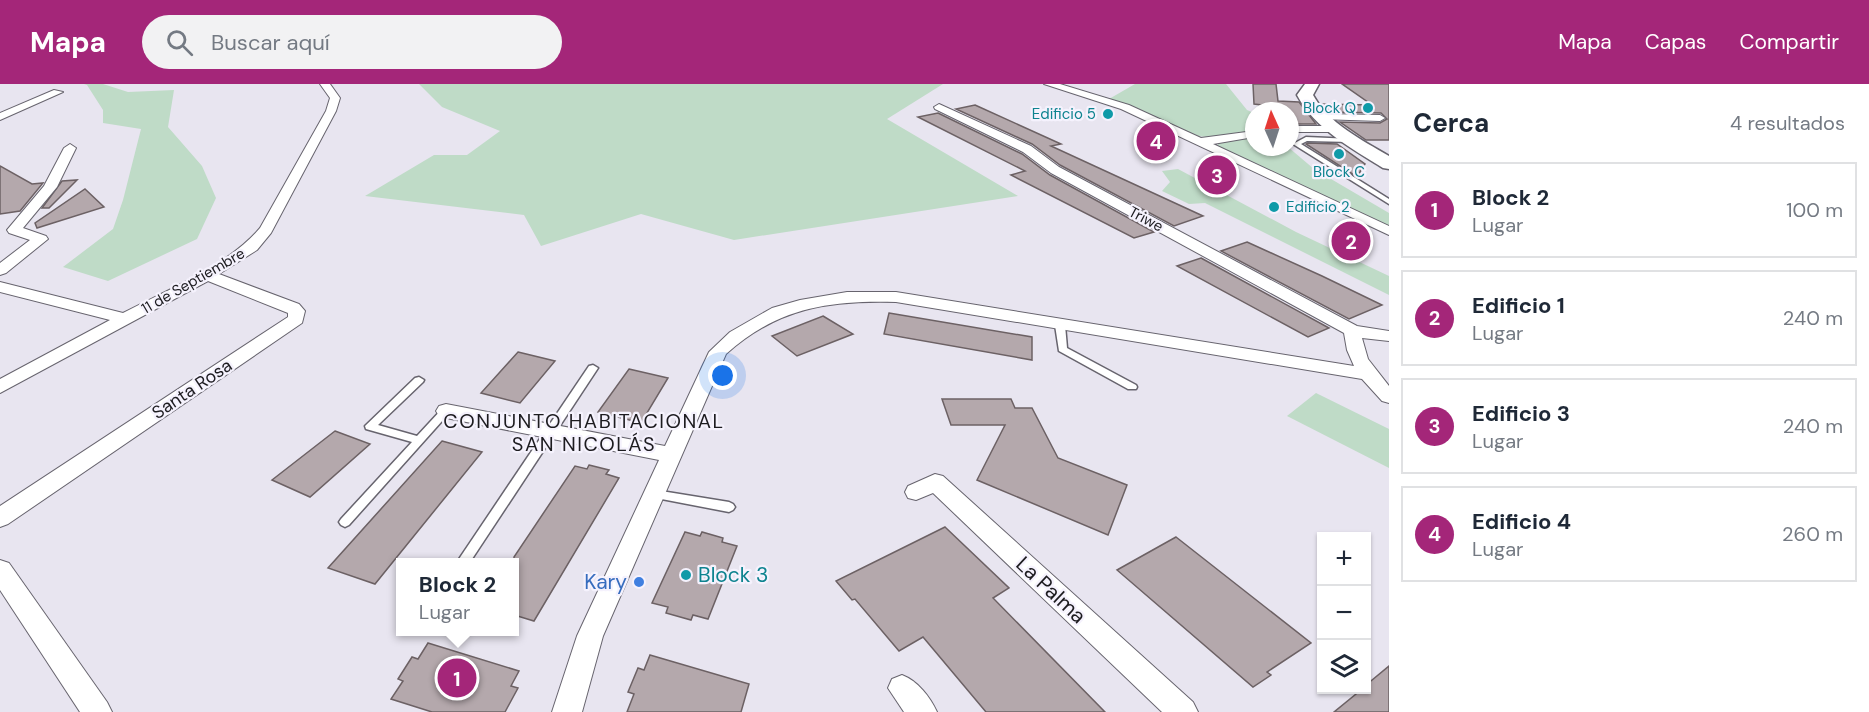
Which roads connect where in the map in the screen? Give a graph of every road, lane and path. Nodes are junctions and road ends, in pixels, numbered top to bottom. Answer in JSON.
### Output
{"nodes":[{"id":1,"x":325,"y":84,"type":"edge"},
{"id":2,"x":1049,"y":84,"type":"edge"},
{"id":3,"x":1312,"y":84,"type":"edge"},
{"id":4,"x":58,"y":92,"type":"dead end"},
{"id":5,"x":939,"y":107,"type":"dead end"},
{"id":6,"x":0,"y":117,"type":"edge"},
{"id":7,"x":1323,"y":117,"type":"junction"},
{"id":8,"x":1380,"y":118,"type":"dead end"},
{"id":9,"x":1299,"y":129,"type":"edge"},
{"id":10,"x":1338,"y":129,"type":"junction"},
{"id":11,"x":1245,"y":135,"type":"edge"},
{"id":12,"x":1354,"y":141,"type":"junction"},
{"id":13,"x":1200,"y":142,"type":"junction"},
{"id":14,"x":70,"y":148,"type":"dead end"},
{"id":15,"x":1389,"y":164,"type":"edge"},
{"id":16,"x":1389,"y":202,"type":"edge"},
{"id":17,"x":1389,"y":231,"type":"edge"},
{"id":18,"x":0,"y":270,"type":"edge"},
{"id":19,"x":207,"y":275,"type":"junction"},
{"id":20,"x":0,"y":286,"type":"edge"},
{"id":21,"x":125,"y":319,"type":"junction"},
{"id":22,"x":1060,"y":325,"type":"junction"},
{"id":23,"x":1353,"y":331,"type":"junction"},
{"id":24,"x":1389,"y":336,"type":"edge"},
{"id":25,"x":593,"y":368,"type":"dead end"},
{"id":26,"x":1368,"y":374,"type":"junction"},
{"id":27,"x":419,"y":380,"type":"dead end"},
{"id":28,"x":0,"y":387,"type":"edge"},
{"id":29,"x":1132,"y":387,"type":"dead end"},
{"id":30,"x":1389,"y":398,"type":"edge"},
{"id":31,"x":446,"y":411,"type":"joint"},
{"id":32,"x":552,"y":431,"type":"junction"},
{"id":33,"x":419,"y":440,"type":"junction"},
{"id":34,"x":672,"y":455,"type":"junction"},
{"id":35,"x":916,"y":492,"type":"dead end"},
{"id":36,"x":655,"y":494,"type":"junction"},
{"id":37,"x":729,"y":507,"type":"dead end"},
{"id":38,"x":5,"y":509,"type":"edge"},
{"id":39,"x":345,"y":522,"type":"dead end"},
{"id":40,"x":467,"y":558,"type":"edge"},
{"id":41,"x":0,"y":570,"type":"edge"},
{"id":42,"x":902,"y":688,"type":"dead end"},
{"id":43,"x":97,"y":712,"type":"edge"},
{"id":44,"x":567,"y":712,"type":"edge"},
{"id":45,"x":921,"y":712,"type":"edge"},
{"id":46,"x":1183,"y":712,"type":"edge"}],
"edges":[{"from":1,"to":19,"type":"street","name":"11 de Septiembre"},
{"from":2,"to":13,"type":"street"},
{"from":3,"to":7,"type":"street"},
{"from":4,"to":6,"type":"street"},
{"from":5,"to":23,"type":"street","name":"Triwe"},
{"from":7,"to":8,"type":"street"},
{"from":7,"to":10,"type":"street"},
{"from":9,"to":10,"type":"street"},
{"from":10,"to":12,"type":"street"},
{"from":11,"to":13,"type":"street"},
{"from":12,"to":15,"type":"street"},
{"from":12,"to":16,"type":"lane"},
{"from":13,"to":17,"type":"street"},
{"from":14,"to":18,"type":"street"},
{"from":19,"to":21,"type":"street","name":"11 de Septiembre"},
{"from":19,"to":38,"type":"street","name":"Santa Rosa"},
{"from":20,"to":21,"type":"street"},
{"from":21,"to":28,"type":"street","name":"11 de Septiembre"},
{"from":22,"to":26,"type":"street"},
{"from":22,"to":29,"type":"lane"},
{"from":22,"to":34,"type":"street"},
{"from":23,"to":24,"type":"street","name":"Triwe"},
{"from":23,"to":26,"type":"street"},
{"from":25,"to":32,"type":"lane"},
{"from":26,"to":30,"type":"street"},
{"from":27,"to":33,"type":"lane"},
{"from":31,"to":32,"type":"street"},
{"from":31,"to":33,"type":"lane"},
{"from":32,"to":34,"type":"street"},
{"from":32,"to":40,"type":"lane"},
{"from":33,"to":39,"type":"lane"},
{"from":34,"to":36,"type":"street"},
{"from":35,"to":46,"type":"street","name":"La Palma"},
{"from":36,"to":37,"type":"lane"},
{"from":36,"to":44,"type":"street"},
{"from":41,"to":43,"type":"street"},
{"from":42,"to":45,"type":"street"}]}
